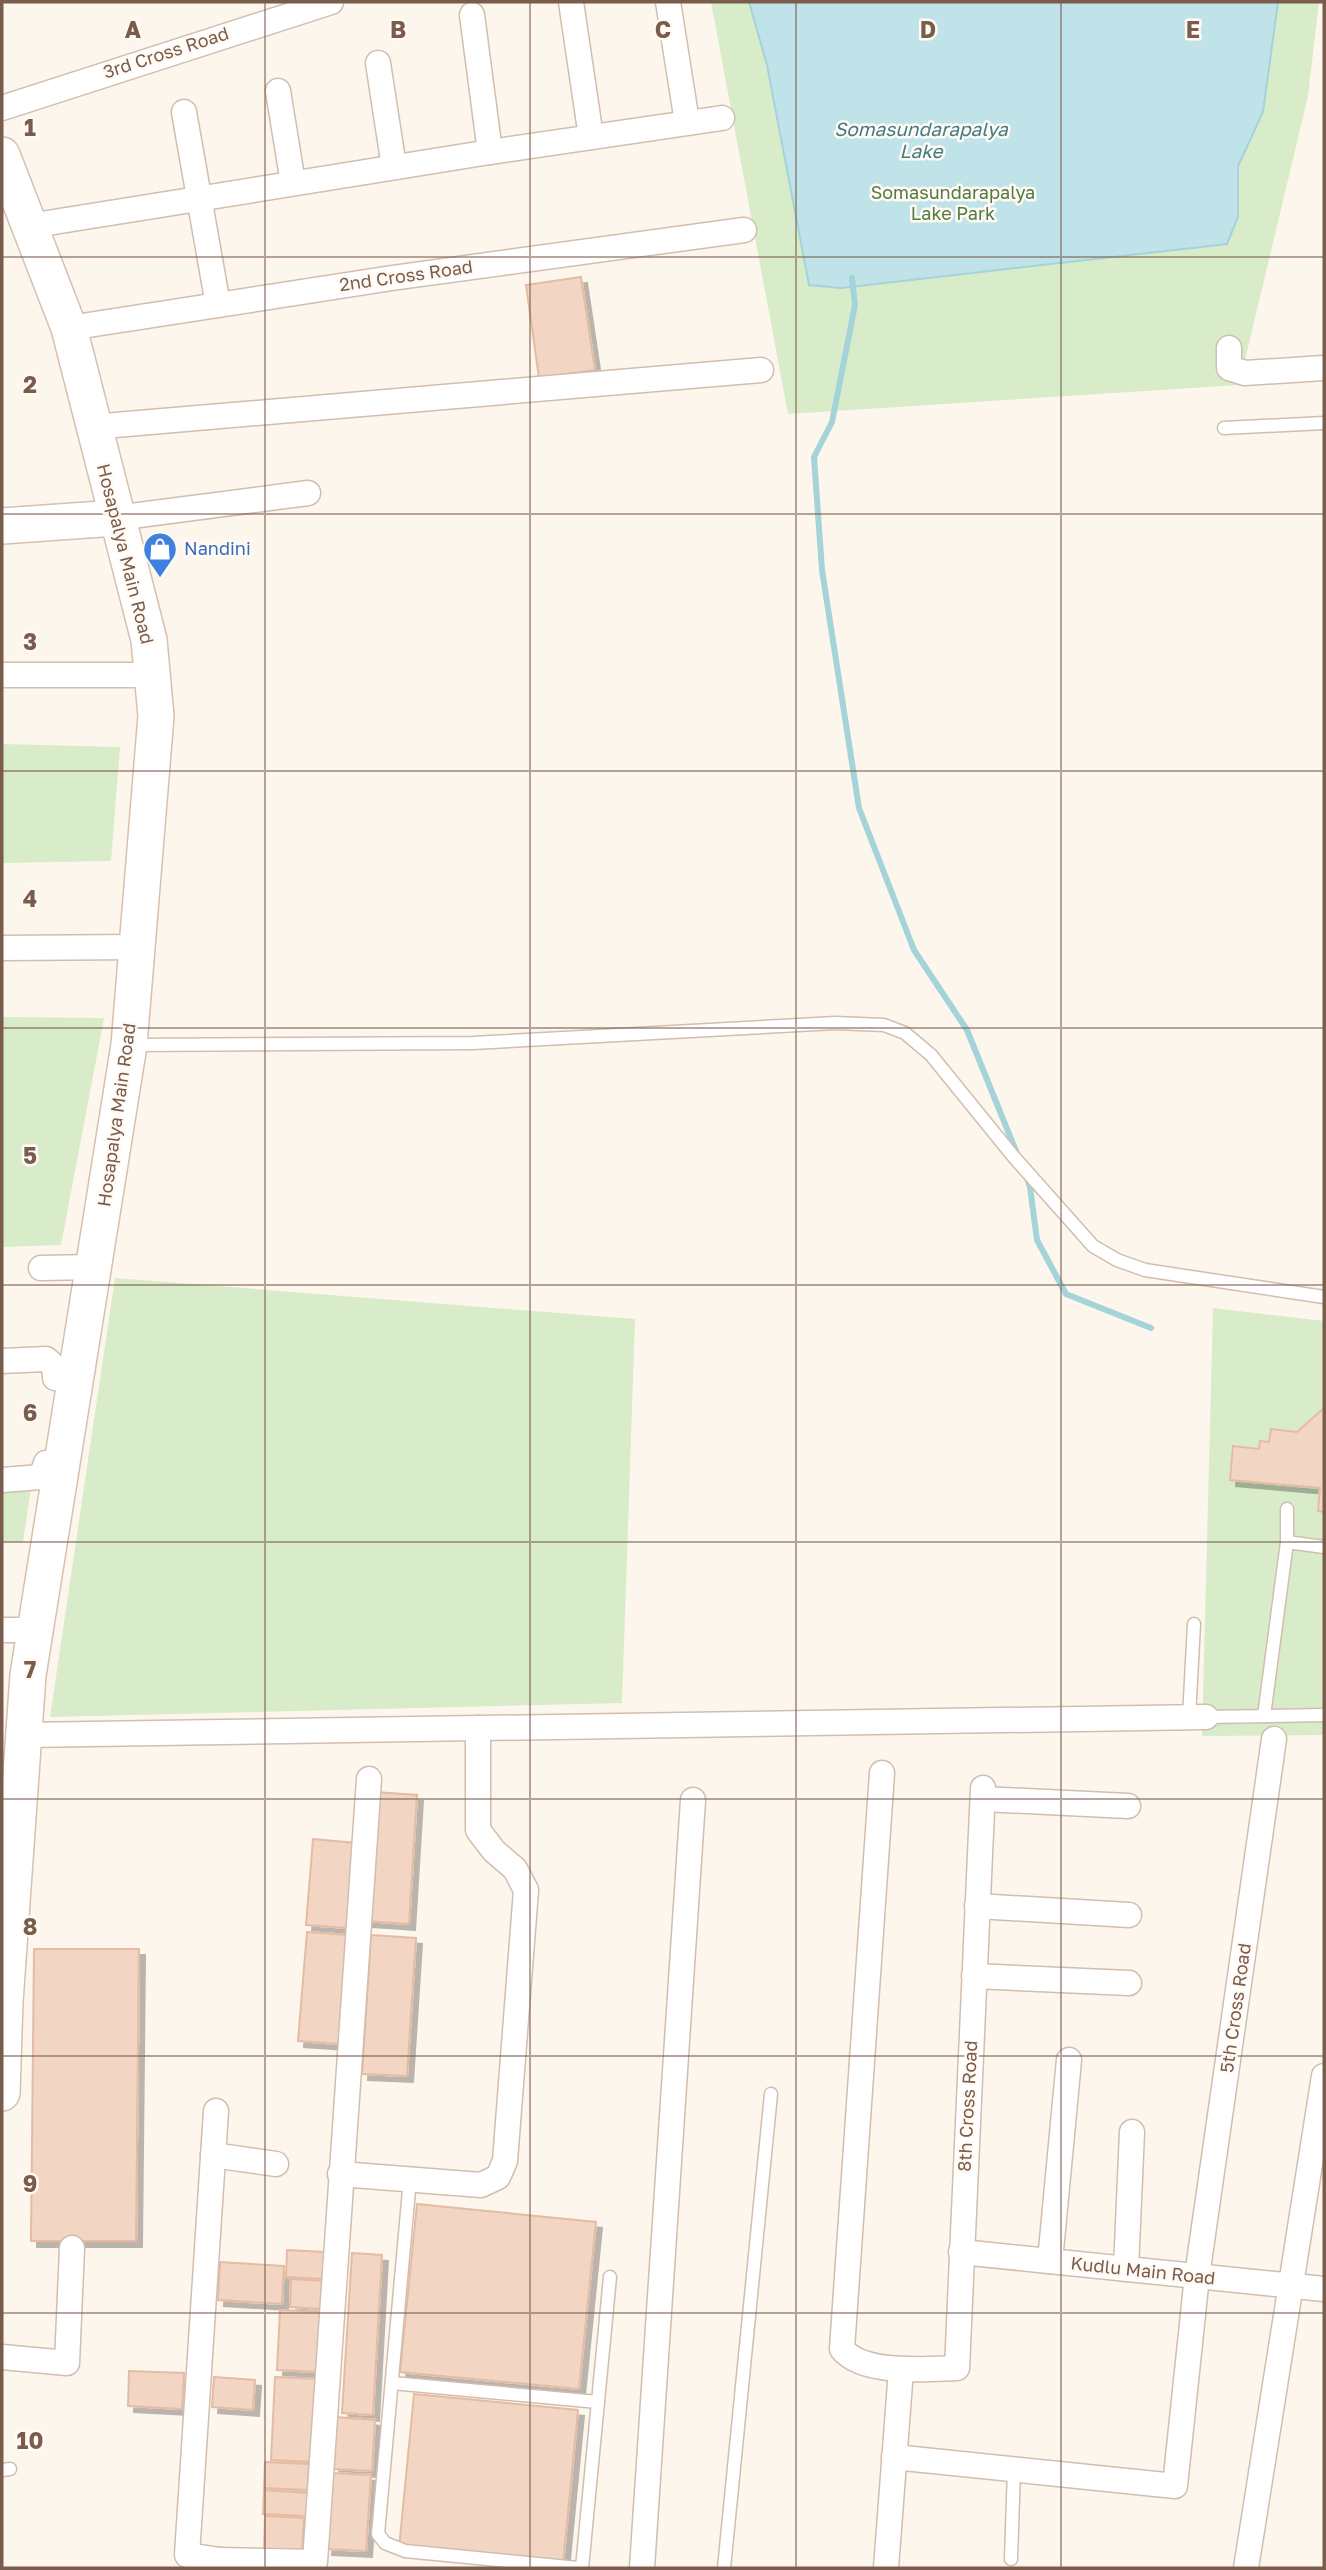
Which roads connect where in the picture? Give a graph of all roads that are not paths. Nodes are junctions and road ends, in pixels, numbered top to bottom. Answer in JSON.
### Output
{"nodes":[{"id":1,"x":331,"y":2,"type":"edge"},
{"id":2,"x":571,"y":2,"type":"edge"},
{"id":3,"x":668,"y":2,"type":"edge"},
{"id":4,"x":472,"y":15,"type":"dead end"},
{"id":5,"x":378,"y":63,"type":"dead end"},
{"id":6,"x":278,"y":91,"type":"dead end"},
{"id":7,"x":2,"y":107,"type":"edge"},
{"id":8,"x":184,"y":112,"type":"dead end"},
{"id":9,"x":722,"y":118,"type":"dead end"},
{"id":10,"x":687,"y":122,"type":"junction"},
{"id":11,"x":591,"y":137,"type":"junction"},
{"id":12,"x":490,"y":152,"type":"junction"},
{"id":13,"x":2,"y":155,"type":"edge"},
{"id":14,"x":394,"y":167,"type":"junction"},
{"id":15,"x":293,"y":183,"type":"junction"},
{"id":16,"x":200,"y":198,"type":"junction"},
{"id":17,"x":29,"y":226,"type":"junction"},
{"id":18,"x":744,"y":230,"type":"dead end"},
{"id":19,"x":218,"y":305,"type":"junction"},
{"id":20,"x":69,"y":328,"type":"junction"},
{"id":21,"x":1229,"y":348,"type":"dead end"},
{"id":22,"x":1324,"y":368,"type":"edge"},
{"id":23,"x":761,"y":370,"type":"dead end"},
{"id":24,"x":1324,"y":423,"type":"edge"},
{"id":25,"x":92,"y":427,"type":"junction"},
{"id":26,"x":1224,"y":428,"type":"dead end"},
{"id":27,"x":308,"y":493,"type":"dead end"},
{"id":28,"x":116,"y":518,"type":"junction"},
{"id":29,"x":2,"y":526,"type":"edge"},
{"id":30,"x":2,"y":675,"type":"edge"},
{"id":31,"x":152,"y":675,"type":"junction"},
{"id":32,"x":137,"y":947,"type":"junction"},
{"id":33,"x":2,"y":948,"type":"edge"},
{"id":34,"x":129,"y":1045,"type":"junction"},
{"id":35,"x":94,"y":1267,"type":"junction"},
{"id":36,"x":41,"y":1268,"type":"dead end"},
{"id":37,"x":1324,"y":1297,"type":"edge"},
{"id":38,"x":2,"y":1361,"type":"edge"},
{"id":39,"x":75,"y":1380,"type":"junction"},
{"id":40,"x":63,"y":1461,"type":"junction"},
{"id":41,"x":2,"y":1480,"type":"edge"},
{"id":42,"x":1287,"y":1509,"type":"dead end"},
{"id":43,"x":1287,"y":1542,"type":"junction"},
{"id":44,"x":1324,"y":1547,"type":"edge"},
{"id":45,"x":1194,"y":1624,"type":"dead end"},
{"id":46,"x":19,"y":1630,"type":"edge"},
{"id":47,"x":1324,"y":1715,"type":"edge"},
{"id":48,"x":1264,"y":1716,"type":"junction"},
{"id":49,"x":1198,"y":1717,"type":"junction"},
{"id":50,"x":478,"y":1728,"type":"junction"},
{"id":51,"x":24,"y":1735,"type":"junction"},
{"id":52,"x":1274,"y":1739,"type":"dead end"},
{"id":53,"x":882,"y":1773,"type":"dead end"},
{"id":54,"x":369,"y":1779,"type":"dead end"},
{"id":55,"x":693,"y":1800,"type":"dead end"},
{"id":56,"x":1128,"y":1806,"type":"dead end"},
{"id":57,"x":977,"y":1906,"type":"junction"},
{"id":58,"x":1129,"y":1915,"type":"dead end"},
{"id":59,"x":974,"y":1976,"type":"junction"},
{"id":60,"x":1129,"y":1983,"type":"dead end"},
{"id":61,"x":1069,"y":2060,"type":"dead end"},
{"id":62,"x":1324,"y":2076,"type":"edge"},
{"id":63,"x":2,"y":2093,"type":"edge"},
{"id":64,"x":771,"y":2094,"type":"dead end"},
{"id":65,"x":216,"y":2112,"type":"dead end"},
{"id":66,"x":1132,"y":2132,"type":"dead end"},
{"id":67,"x":213,"y":2155,"type":"junction"},
{"id":68,"x":276,"y":2165,"type":"dead end"},
{"id":69,"x":340,"y":2174,"type":"junction"},
{"id":70,"x":410,"y":2179,"type":"junction"},
{"id":71,"x":72,"y":2248,"type":"dead end"},
{"id":72,"x":961,"y":2252,"type":"junction"},
{"id":73,"x":1051,"y":2262,"type":"junction"},
{"id":74,"x":1126,"y":2269,"type":"junction"},
{"id":75,"x":1197,"y":2276,"type":"junction"},
{"id":76,"x":610,"y":2277,"type":"dead end"},
{"id":77,"x":1291,"y":2286,"type":"junction"},
{"id":78,"x":1324,"y":2289,"type":"edge"},
{"id":79,"x":2,"y":2357,"type":"edge"},
{"id":80,"x":901,"y":2370,"type":"junction"},
{"id":81,"x":392,"y":2382,"type":"junction"},
{"id":82,"x":598,"y":2402,"type":"junction"},
{"id":83,"x":894,"y":2457,"type":"junction"},
{"id":84,"x":1014,"y":2469,"type":"junction"},
{"id":85,"x":1011,"y":2559,"type":"dead end"},
{"id":86,"x":219,"y":2564,"type":"edge"},
{"id":87,"x":580,"y":2568,"type":"edge"},
{"id":88,"x":642,"y":2568,"type":"edge"},
{"id":89,"x":724,"y":2568,"type":"edge"},
{"id":90,"x":886,"y":2568,"type":"edge"},
{"id":91,"x":1246,"y":2568,"type":"edge"}],
"edges":[{"from":1,"to":7,"type":"street","name":"3rd Cross Road"},
{"from":2,"to":11,"type":"street"},
{"from":3,"to":10,"type":"street"},
{"from":4,"to":12,"type":"street"},
{"from":5,"to":14,"type":"street"},
{"from":6,"to":15,"type":"street"},
{"from":8,"to":16,"type":"street"},
{"from":9,"to":10,"type":"street"},
{"from":10,"to":11,"type":"street"},
{"from":11,"to":12,"type":"street"},
{"from":12,"to":14,"type":"street"},
{"from":13,"to":17,"type":"street","name":"Hosapalya Main Road"},
{"from":14,"to":15,"type":"street"},
{"from":15,"to":16,"type":"street"},
{"from":16,"to":17,"type":"street"},
{"from":16,"to":19,"type":"street"},
{"from":17,"to":20,"type":"street","name":"Hosapalya Main Road"},
{"from":18,"to":19,"type":"street","name":"2nd Cross Road"},
{"from":19,"to":20,"type":"street","name":"2nd Cross Road"},
{"from":20,"to":25,"type":"street","name":"Hosapalya Main Road"},
{"from":21,"to":22,"type":"street"},
{"from":23,"to":25,"type":"street"},
{"from":24,"to":26,"type":"lane"},
{"from":25,"to":28,"type":"street","name":"Hosapalya Main Road"},
{"from":27,"to":28,"type":"street"},
{"from":28,"to":29,"type":"street"},
{"from":28,"to":31,"type":"street","name":"Hosapalya Main Road"},
{"from":30,"to":31,"type":"street"},
{"from":31,"to":32,"type":"street","name":"Hosapalya Main Road"},
{"from":32,"to":33,"type":"street"},
{"from":32,"to":34,"type":"street","name":"Hosapalya Main Road"},
{"from":34,"to":35,"type":"street","name":"Hosapalya Main Road"},
{"from":34,"to":37,"type":"lane"},
{"from":35,"to":36,"type":"street"},
{"from":35,"to":39,"type":"street","name":"Hosapalya Main Road"},
{"from":38,"to":39,"type":"street"},
{"from":39,"to":40,"type":"street","name":"Hosapalya Main Road"},
{"from":40,"to":41,"type":"street"},
{"from":40,"to":46,"type":"street","name":"Hosapalya Main Road"},
{"from":42,"to":43,"type":"lane"},
{"from":43,"to":44,"type":"lane"},
{"from":43,"to":48,"type":"lane"},
{"from":45,"to":49,"type":"lane"},
{"from":46,"to":51,"type":"street","name":"Hosapalya Main Road"},
{"from":47,"to":48,"type":"lane"},
{"from":48,"to":49,"type":"lane"},
{"from":49,"to":50,"type":"street"},
{"from":50,"to":51,"type":"street"},
{"from":50,"to":70,"type":"street"},
{"from":51,"to":63,"type":"street","name":"Hosapalya Main Road"},
{"from":52,"to":75,"type":"street","name":"5th Cross Road"},
{"from":53,"to":80,"type":"street"},
{"from":54,"to":69,"type":"street"},
{"from":55,"to":88,"type":"street"},
{"from":56,"to":57,"type":"street","name":"8th Cross Road"},
{"from":57,"to":58,"type":"street"},
{"from":57,"to":59,"type":"street","name":"8th Cross Road"},
{"from":59,"to":60,"type":"street"},
{"from":59,"to":72,"type":"street","name":"8th Cross Road"},
{"from":61,"to":73,"type":"street"},
{"from":62,"to":77,"type":"street"},
{"from":64,"to":89,"type":"lane"},
{"from":65,"to":67,"type":"street"},
{"from":66,"to":74,"type":"street"},
{"from":67,"to":68,"type":"street"},
{"from":67,"to":86,"type":"street"},
{"from":69,"to":70,"type":"street"},
{"from":69,"to":86,"type":"street"},
{"from":70,"to":81,"type":"lane"},
{"from":71,"to":79,"type":"street"},
{"from":72,"to":73,"type":"street","name":"Kudlu Main Road"},
{"from":72,"to":80,"type":"street","name":"8th Cross Road"},
{"from":73,"to":74,"type":"street","name":"Kudlu Main Road"},
{"from":74,"to":75,"type":"street","name":"Kudlu Main Road"},
{"from":75,"to":77,"type":"street","name":"Kudlu Main Road"},
{"from":75,"to":84,"type":"street","name":"5th Cross Road"},
{"from":76,"to":82,"type":"lane"},
{"from":77,"to":78,"type":"street","name":"Kudlu Main Road"},
{"from":77,"to":91,"type":"street"},
{"from":80,"to":83,"type":"street"},
{"from":81,"to":82,"type":"lane"},
{"from":81,"to":87,"type":"lane"},
{"from":82,"to":87,"type":"lane"},
{"from":83,"to":84,"type":"street"},
{"from":83,"to":90,"type":"street"},
{"from":84,"to":85,"type":"lane"}]}
